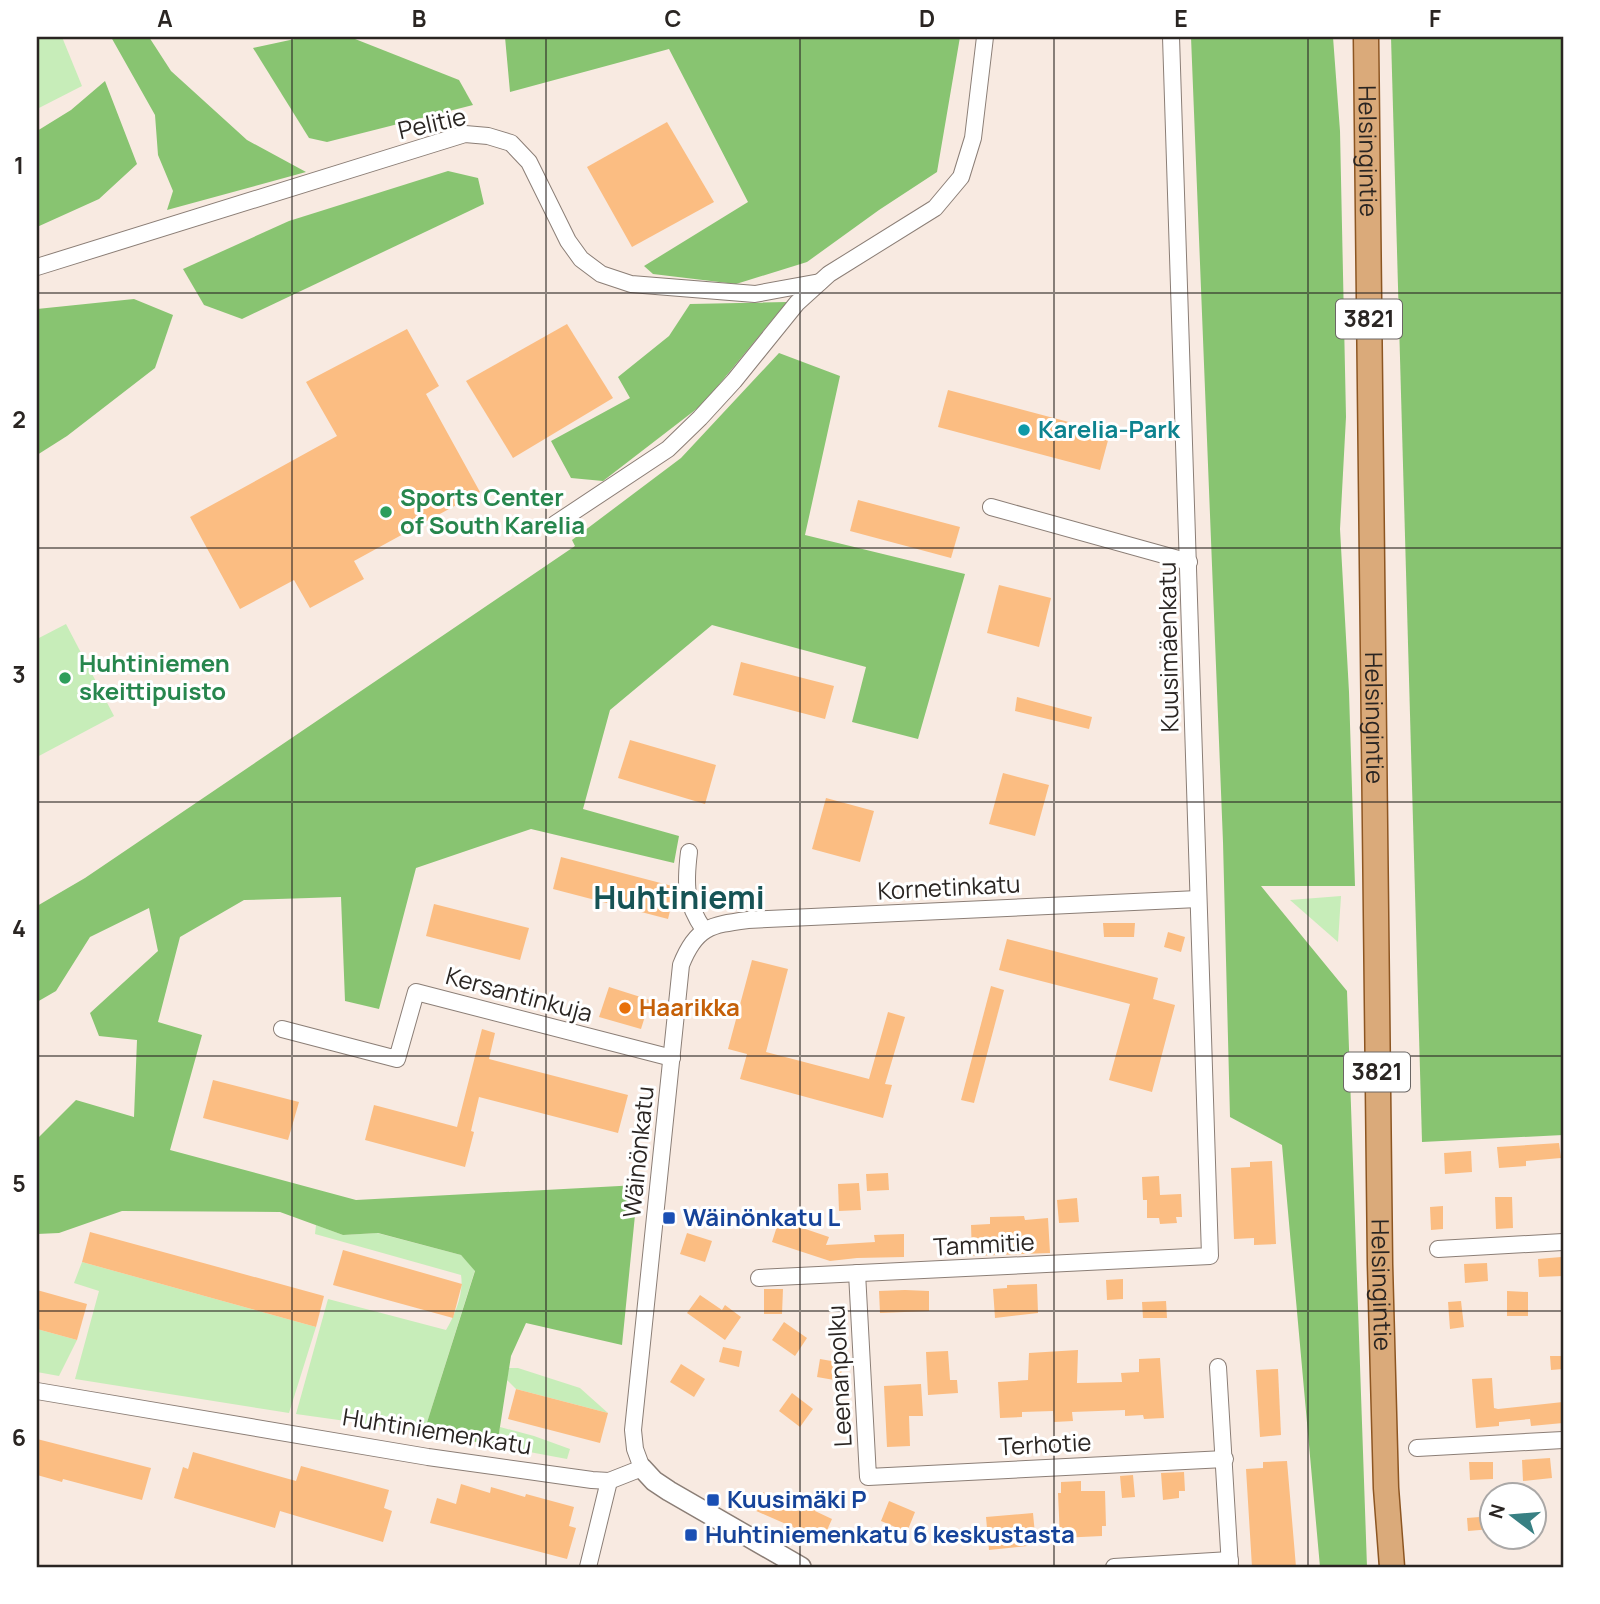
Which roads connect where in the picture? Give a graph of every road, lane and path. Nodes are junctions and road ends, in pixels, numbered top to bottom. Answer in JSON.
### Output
{"nodes":[{"id":1,"x":985,"y":37,"type":"edge"},
{"id":2,"x":1171,"y":37,"type":"edge"},
{"id":3,"x":1366,"y":37,"type":"edge"},
{"id":4,"x":37,"y":267,"type":"edge"},
{"id":5,"x":820,"y":282,"type":"junction"},
{"id":6,"x":991,"y":507,"type":"dead end"},
{"id":7,"x":555,"y":524,"type":"dead end"},
{"id":8,"x":1189,"y":562,"type":"junction"},
{"id":9,"x":689,"y":852,"type":"dead end"},
{"id":10,"x":1198,"y":900,"type":"junction"},
{"id":11,"x":704,"y":930,"type":"junction"},
{"id":12,"x":282,"y":1030,"type":"dead end"},
{"id":13,"x":672,"y":1058,"type":"junction"},
{"id":14,"x":1563,"y":1242,"type":"edge"},
{"id":15,"x":1438,"y":1249,"type":"dead end"},
{"id":16,"x":1210,"y":1256,"type":"joint"},
{"id":17,"x":858,"y":1273,"type":"junction"},
{"id":18,"x":759,"y":1278,"type":"dead end"},
{"id":19,"x":1218,"y":1367,"type":"dead end"},
{"id":20,"x":37,"y":1391,"type":"edge"},
{"id":21,"x":1385,"y":1400,"type":"junction"},
{"id":22,"x":1563,"y":1440,"type":"edge"},
{"id":23,"x":1417,"y":1448,"type":"dead end"},
{"id":24,"x":1225,"y":1459,"type":"junction"},
{"id":25,"x":642,"y":1468,"type":"junction"},
{"id":26,"x":868,"y":1477,"type":"joint"},
{"id":27,"x":610,"y":1481,"type":"junction"},
{"id":28,"x":1230,"y":1563,"type":"edge"},
{"id":29,"x":588,"y":1567,"type":"edge"},
{"id":30,"x":801,"y":1567,"type":"edge"},
{"id":31,"x":1114,"y":1567,"type":"edge"},
{"id":32,"x":1392,"y":1567,"type":"edge"},
{"id":33,"x":1409,"y":1567,"type":"edge"}],
"edges":[{"from":1,"to":5,"type":"street","name":"Pelitie"},
{"from":2,"to":8,"type":"street","name":"Kuusimäenkatu"},
{"from":3,"to":21,"type":"main road","name":"Helsingintie","number":"3821"},
{"from":4,"to":5,"type":"street","name":"Pelitie"},
{"from":5,"to":7,"type":"street","name":"Pelitie"},
{"from":6,"to":8,"type":"street"},
{"from":8,"to":10,"type":"street","name":"Kuusimäenkatu"},
{"from":9,"to":11,"type":"street"},
{"from":10,"to":11,"type":"street","name":"Kornetinkatu"},
{"from":10,"to":16,"type":"street","name":"Kuusimäenkatu"},
{"from":11,"to":13,"type":"street","name":"Wäinönkatu"},
{"from":12,"to":13,"type":"street","name":"Kersantinkuja"},
{"from":13,"to":25,"type":"street","name":"Wäinönkatu"},
{"from":14,"to":15,"type":"street"},
{"from":16,"to":17,"type":"street","name":"Tammitie"},
{"from":17,"to":18,"type":"street","name":"Tammitie"},
{"from":17,"to":26,"type":"street","name":"Leenanpolku"},
{"from":19,"to":24,"type":"street"},
{"from":20,"to":27,"type":"street","name":"Huhtiniemenkatu"},
{"from":21,"to":32,"type":"main road","name":"Helsingintie","number":"3821"},
{"from":21,"to":33,"type":"main road","name":"Helsingintie","number":"3821"},
{"from":22,"to":23,"type":"street"},
{"from":24,"to":26,"type":"street","name":"Terhotie"},
{"from":24,"to":28,"type":"street"},
{"from":25,"to":27,"type":"street","name":"Huhtiniemenkatu"},
{"from":25,"to":30,"type":"street"},
{"from":27,"to":29,"type":"street"},
{"from":28,"to":31,"type":"street"}]}
